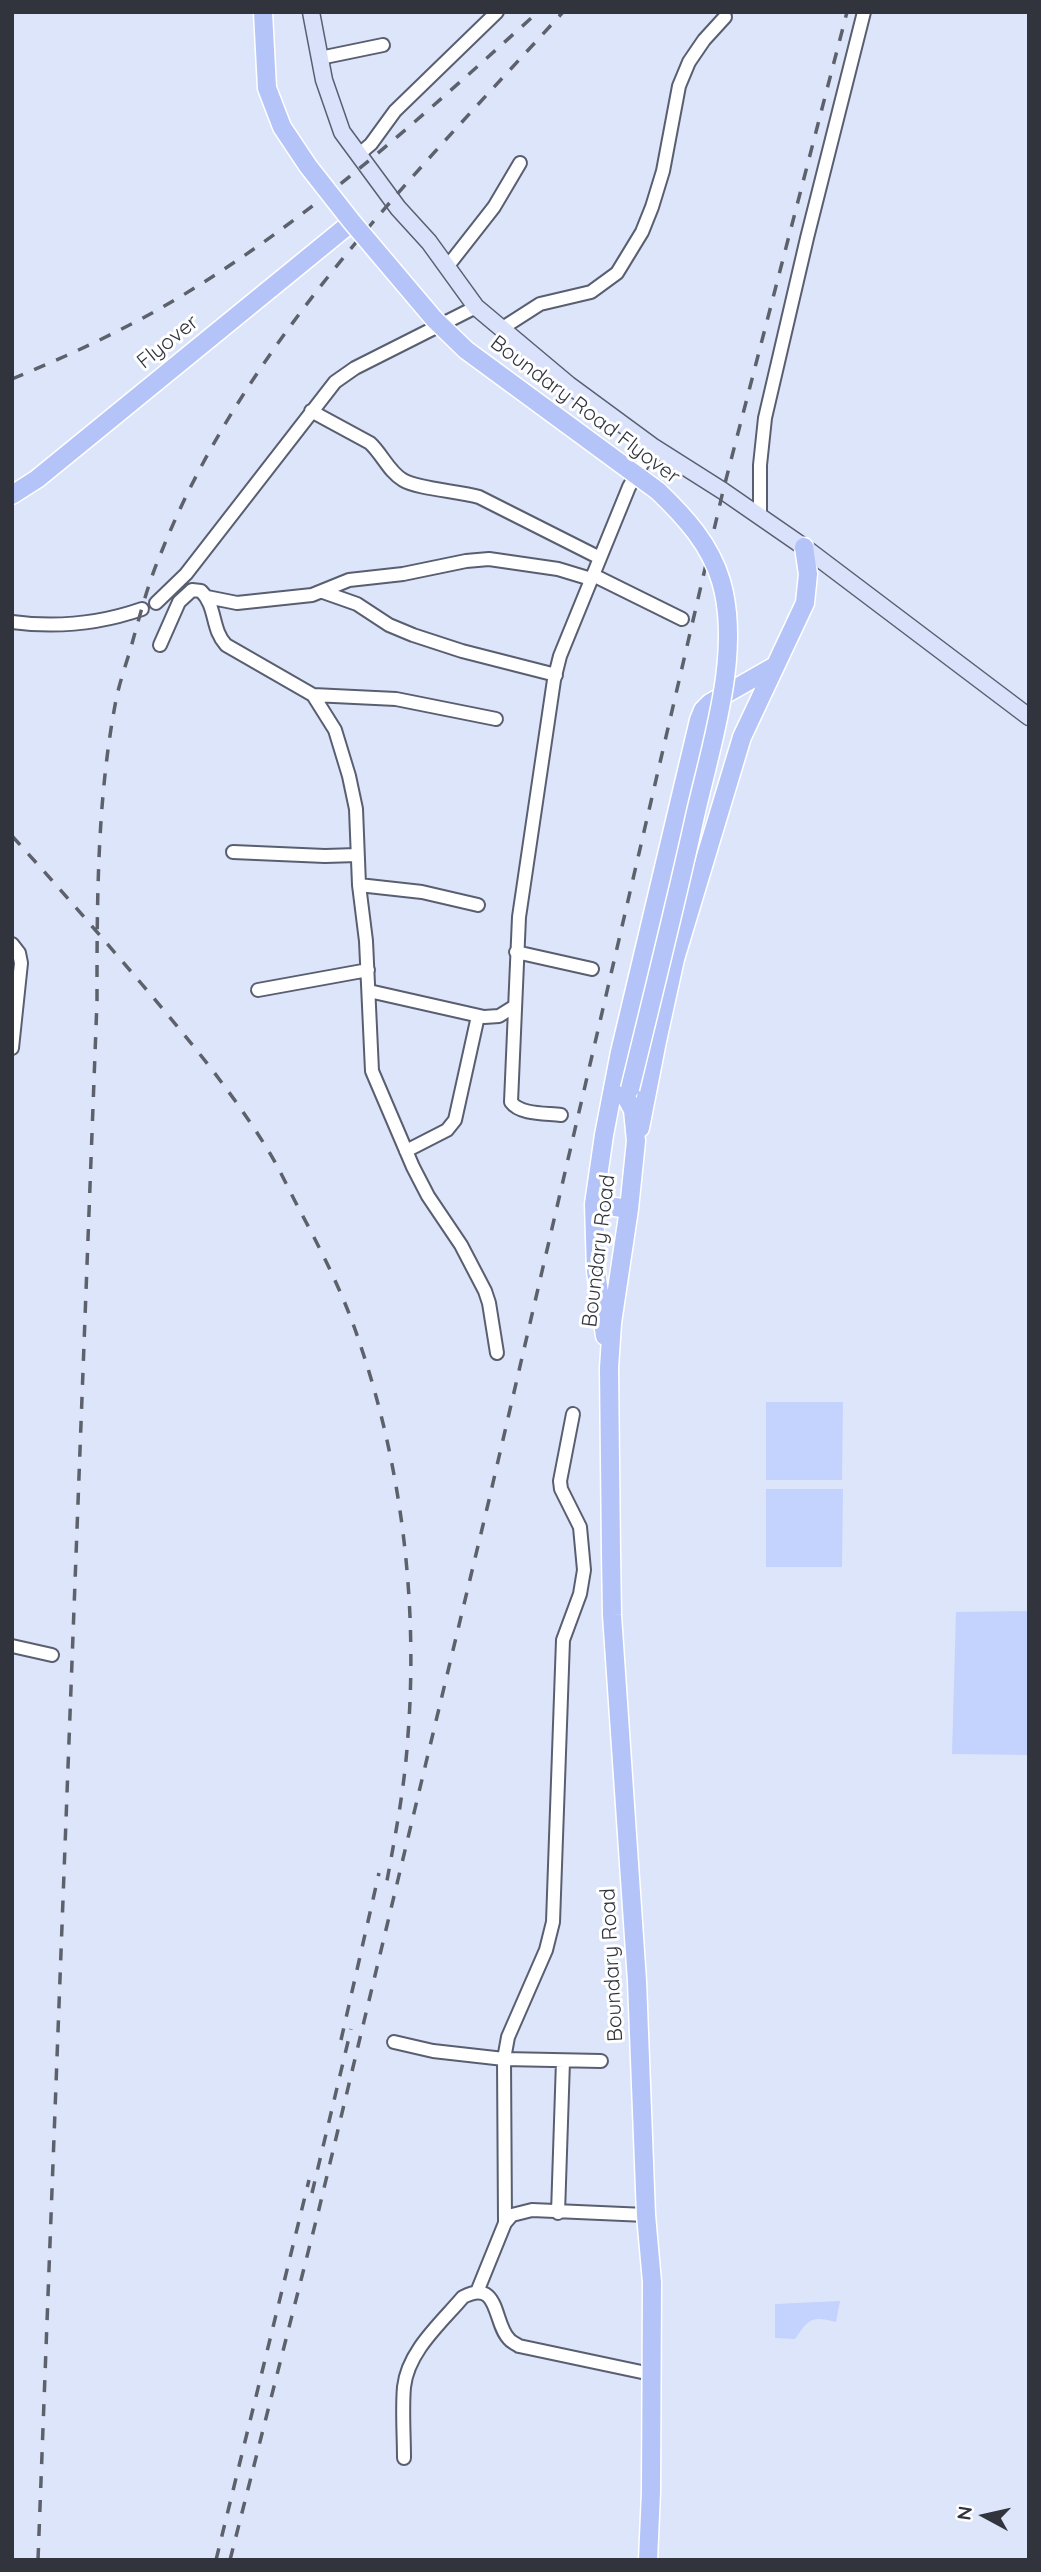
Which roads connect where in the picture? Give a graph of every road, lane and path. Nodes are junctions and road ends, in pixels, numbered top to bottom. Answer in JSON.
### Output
{"nodes":[{"id":1,"x":263,"y":12,"type":"edge"},
{"id":2,"x":311,"y":12,"type":"edge"},
{"id":3,"x":497,"y":12,"type":"edge"},
{"id":4,"x":864,"y":12,"type":"edge"},
{"id":5,"x":725,"y":17,"type":"dead end"},
{"id":6,"x":383,"y":45,"type":"dead end"},
{"id":7,"x":320,"y":58,"type":"junction"},
{"id":8,"x":358,"y":155,"type":"junction"},
{"id":9,"x":520,"y":163,"type":"dead end"},
{"id":10,"x":352,"y":222,"type":"junction"},
{"id":11,"x":447,"y":267,"type":"junction"},
{"id":12,"x":476,"y":307,"type":"junction"},
{"id":13,"x":501,"y":329,"type":"junction"},
{"id":14,"x":311,"y":411,"type":"junction"},
{"id":15,"x":652,"y":446,"type":"junction"},
{"id":16,"x":12,"y":495,"type":"edge"},
{"id":17,"x":760,"y":516,"type":"junction"},
{"id":18,"x":804,"y":547,"type":"junction"},
{"id":19,"x":600,"y":558,"type":"junction"},
{"id":20,"x":592,"y":577,"type":"junction"},
{"id":21,"x":323,"y":592,"type":"junction"},
{"id":22,"x":207,"y":597,"type":"junction"},
{"id":23,"x":156,"y":603,"type":"dead end"},
{"id":24,"x":142,"y":609,"type":"dead end"},
{"id":25,"x":682,"y":619,"type":"dead end"},
{"id":26,"x":12,"y":622,"type":"edge"},
{"id":27,"x":159,"y":645,"type":"dead end"},
{"id":28,"x":773,"y":667,"type":"junction"},
{"id":29,"x":556,"y":675,"type":"junction"},
{"id":30,"x":313,"y":695,"type":"junction"},
{"id":31,"x":1029,"y":717,"type":"edge"},
{"id":32,"x":496,"y":719,"type":"dead end"},
{"id":33,"x":233,"y":852,"type":"dead end"},
{"id":34,"x":357,"y":855,"type":"junction"},
{"id":35,"x":359,"y":885,"type":"junction"},
{"id":36,"x":478,"y":905,"type":"dead end"},
{"id":37,"x":12,"y":944,"type":"edge"},
{"id":38,"x":516,"y":952,"type":"junction"},
{"id":39,"x":592,"y":969,"type":"dead end"},
{"id":40,"x":368,"y":970,"type":"junction"},
{"id":41,"x":258,"y":990,"type":"dead end"},
{"id":42,"x":369,"y":991,"type":"junction"},
{"id":43,"x":515,"y":1006,"type":"junction"},
{"id":44,"x":478,"y":1016,"type":"junction"},
{"id":45,"x":12,"y":1048,"type":"edge"},
{"id":46,"x":629,"y":1094,"type":"junction"},
{"id":47,"x":561,"y":1115,"type":"dead end"},
{"id":48,"x":607,"y":1119,"type":"junction"},
{"id":49,"x":636,"y":1141,"type":"junction"},
{"id":50,"x":406,"y":1150,"type":"junction"},
{"id":51,"x":594,"y":1204,"type":"junction"},
{"id":52,"x":629,"y":1209,"type":"junction"},
{"id":53,"x":497,"y":1353,"type":"dead end"},
{"id":54,"x":610,"y":1368,"type":"junction"},
{"id":55,"x":573,"y":1414,"type":"dead end"},
{"id":56,"x":12,"y":1646,"type":"edge"},
{"id":57,"x":52,"y":1655,"type":"dead end"},
{"id":58,"x":394,"y":2042,"type":"dead end"},
{"id":59,"x":505,"y":2059,"type":"junction"},
{"id":60,"x":563,"y":2061,"type":"junction"},
{"id":61,"x":601,"y":2062,"type":"dead end"},
{"id":62,"x":558,"y":2213,"type":"junction"},
{"id":63,"x":646,"y":2215,"type":"junction"},
{"id":64,"x":505,"y":2223,"type":"junction"},
{"id":65,"x":477,"y":2292,"type":"junction"},
{"id":66,"x":651,"y":2374,"type":"junction"},
{"id":67,"x":404,"y":2458,"type":"dead end"},
{"id":68,"x":648,"y":2560,"type":"edge"}],
"edges":[{"from":1,"to":10,"type":"main road","name":"Boundary Road Flyover","bridge":true},
{"from":2,"to":7,"type":"street"},
{"from":3,"to":8,"type":"street"},
{"from":4,"to":17,"type":"street"},
{"from":5,"to":13,"type":"street"},
{"from":6,"to":7,"type":"street"},
{"from":7,"to":8,"type":"street"},
{"from":8,"to":11,"type":"street"},
{"from":9,"to":11,"type":"street"},
{"from":10,"to":16,"type":"main road","name":"Flyover"},
{"from":10,"to":46,"type":"main road","name":"Boundary Road Flyover","bridge":true},
{"from":11,"to":12,"type":"street"},
{"from":12,"to":13,"type":"street"},
{"from":12,"to":14,"type":"street"},
{"from":13,"to":15,"type":"street"},
{"from":14,"to":19,"type":"street"},
{"from":14,"to":23,"type":"street"},
{"from":15,"to":17,"type":"street"},
{"from":15,"to":19,"type":"street"},
{"from":17,"to":18,"type":"street"},
{"from":18,"to":28,"type":"main road"},
{"from":18,"to":31,"type":"street"},
{"from":19,"to":20,"type":"street"},
{"from":20,"to":21,"type":"street"},
{"from":20,"to":25,"type":"street"},
{"from":20,"to":29,"type":"street"},
{"from":21,"to":22,"type":"street"},
{"from":21,"to":29,"type":"street"},
{"from":22,"to":27,"type":"street"},
{"from":22,"to":30,"type":"street"},
{"from":24,"to":26,"type":"street"},
{"from":28,"to":48,"type":"main road","name":"Boundary Road"},
{"from":28,"to":49,"type":"main road"},
{"from":29,"to":38,"type":"street"},
{"from":30,"to":32,"type":"street"},
{"from":30,"to":34,"type":"street"},
{"from":33,"to":34,"type":"street"},
{"from":34,"to":35,"type":"street"},
{"from":35,"to":36,"type":"street"},
{"from":35,"to":40,"type":"street"},
{"from":37,"to":45,"type":"street"},
{"from":38,"to":39,"type":"street"},
{"from":38,"to":43,"type":"street"},
{"from":40,"to":41,"type":"street"},
{"from":40,"to":42,"type":"street"},
{"from":42,"to":44,"type":"street"},
{"from":42,"to":50,"type":"street"},
{"from":43,"to":44,"type":"street"},
{"from":43,"to":47,"type":"street"},
{"from":44,"to":50,"type":"street"},
{"from":46,"to":48,"type":"main road"},
{"from":46,"to":49,"type":"main road","name":"Boundary Road Flyover"},
{"from":48,"to":51,"type":"main road","name":"Boundary Road"},
{"from":49,"to":52,"type":"main road","name":"Boundary Road"},
{"from":50,"to":53,"type":"street"},
{"from":51,"to":52,"type":"main road"},
{"from":51,"to":54,"type":"main road","name":"Boundary Road"},
{"from":52,"to":54,"type":"main road","name":"Boundary Road"},
{"from":54,"to":63,"type":"main road","name":"Boundary Road"},
{"from":55,"to":59,"type":"street"},
{"from":56,"to":57,"type":"street"},
{"from":58,"to":59,"type":"street"},
{"from":59,"to":60,"type":"street"},
{"from":59,"to":64,"type":"street"},
{"from":60,"to":61,"type":"street"},
{"from":60,"to":62,"type":"street"},
{"from":62,"to":63,"type":"street"},
{"from":62,"to":64,"type":"street"},
{"from":63,"to":66,"type":"main road","name":"Boundary Road"},
{"from":64,"to":65,"type":"street"},
{"from":65,"to":66,"type":"street"},
{"from":65,"to":67,"type":"street"},
{"from":66,"to":68,"type":"main road","name":"Boundary Road"}]}
